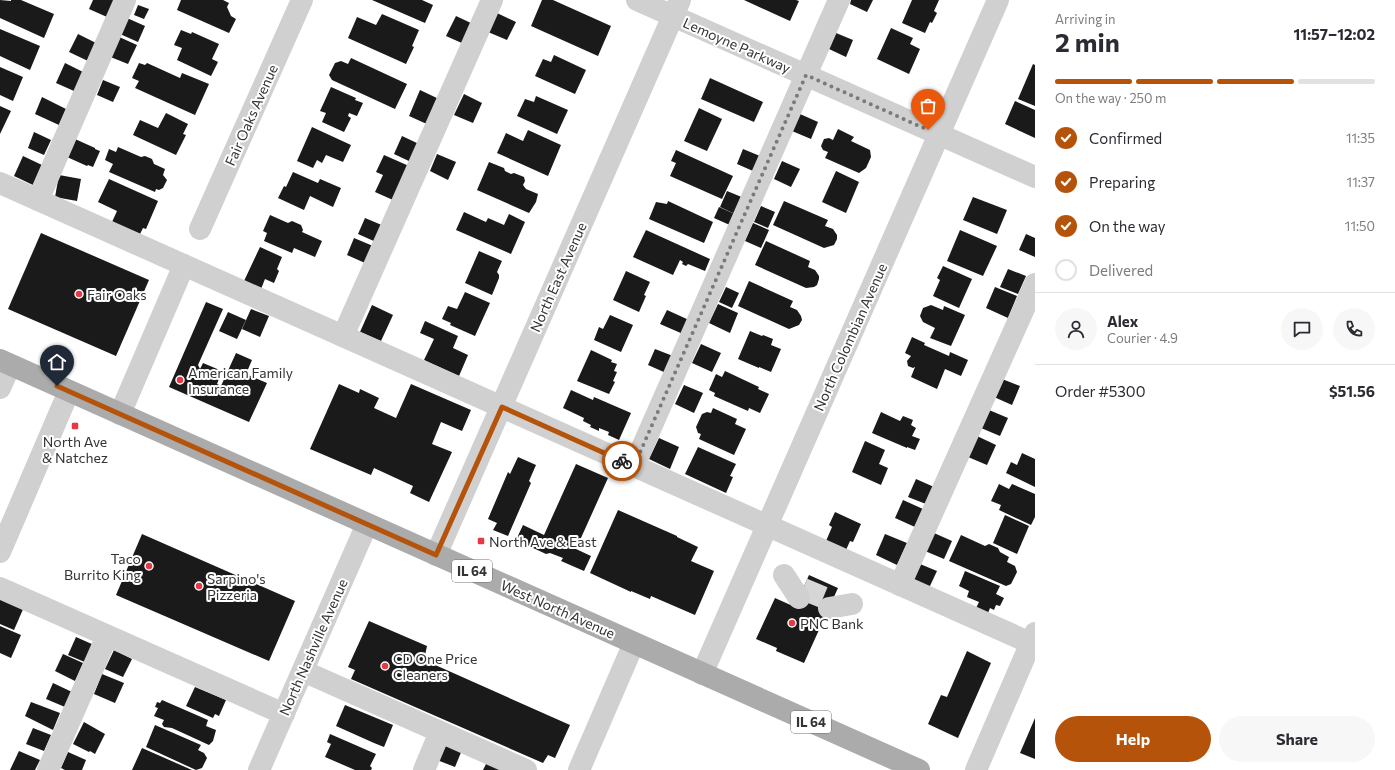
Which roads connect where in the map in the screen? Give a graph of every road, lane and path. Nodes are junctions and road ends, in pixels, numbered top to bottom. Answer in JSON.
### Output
{"nodes":[{"id":1,"x":124,"y":0,"type":"edge"},
{"id":2,"x":302,"y":0,"type":"edge"},
{"id":3,"x":492,"y":0,"type":"edge"},
{"id":4,"x":637,"y":0,"type":"edge"},
{"id":5,"x":839,"y":0,"type":"edge"},
{"id":6,"x":998,"y":0,"type":"edge"},
{"id":7,"x":677,"y":8,"type":"edge"},
{"id":8,"x":806,"y":75,"type":"junction"},
{"id":9,"x":938,"y":134,"type":"junction"},
{"id":10,"x":1035,"y":177,"type":"edge"},
{"id":11,"x":0,"y":183,"type":"edge"},
{"id":12,"x":38,"y":200,"type":"junction"},
{"id":13,"x":200,"y":229,"type":"dead end"},
{"id":14,"x":184,"y":265,"type":"junction"},
{"id":15,"x":1035,"y":284,"type":"edge"},
{"id":16,"x":343,"y":336,"type":"junction"},
{"id":17,"x":5,"y":363,"type":"edge"},
{"id":18,"x":0,"y":388,"type":"edge"},
{"id":19,"x":69,"y":391,"type":"junction"},
{"id":20,"x":502,"y":407,"type":"junction"},
{"id":21,"x":120,"y":414,"type":"junction"},
{"id":22,"x":634,"y":466,"type":"junction"},
{"id":23,"x":367,"y":524,"type":"junction"},
{"id":24,"x":767,"y":526,"type":"junction"},
{"id":25,"x":0,"y":552,"type":"edge"},
{"id":26,"x":436,"y":555,"type":"junction"},
{"id":27,"x":784,"y":575,"type":"dead end"},
{"id":28,"x":900,"y":585,"type":"junction"},
{"id":29,"x":0,"y":588,"type":"edge"},
{"id":30,"x":802,"y":590,"type":"tunnel mouth"},
{"id":31,"x":107,"y":636,"type":"junction"},
{"id":32,"x":1034,"y":641,"type":"edge"},
{"id":33,"x":634,"y":643,"type":"junction"},
{"id":34,"x":303,"y":671,"type":"junction"},
{"id":35,"x":702,"y":674,"type":"junction"},
{"id":36,"x":284,"y":714,"type":"junction"},
{"id":37,"x":440,"y":732,"type":"junction"},
{"id":38,"x":907,"y":768,"type":"edge"},
{"id":39,"x":48,"y":770,"type":"edge"},
{"id":40,"x":259,"y":770,"type":"edge"},
{"id":41,"x":424,"y":770,"type":"edge"},
{"id":42,"x":526,"y":770,"type":"edge"},
{"id":43,"x":579,"y":770,"type":"edge"},
{"id":44,"x":976,"y":770,"type":"edge"}],
"edges":[{"from":1,"to":12,"type":"street"},
{"from":2,"to":13,"type":"street","name":"Fair Oaks Avenue"},
{"from":3,"to":16,"type":"street"},
{"from":4,"to":7,"type":"street","name":"Lemoyne Parkway"},
{"from":5,"to":8,"type":"street"},
{"from":6,"to":9,"type":"street","name":"North Colombian Avenue"},
{"from":7,"to":8,"type":"street","name":"Lemoyne Parkway"},
{"from":7,"to":20,"type":"street","name":"North East Avenue"},
{"from":8,"to":9,"type":"street","name":"Lemoyne Parkway"},
{"from":8,"to":22,"type":"street"},
{"from":9,"to":10,"type":"street","name":"Lemoyne Parkway"},
{"from":9,"to":24,"type":"street","name":"North Colombian Avenue"},
{"from":11,"to":12,"type":"street"},
{"from":12,"to":14,"type":"street"},
{"from":14,"to":16,"type":"street"},
{"from":14,"to":21,"type":"street"},
{"from":15,"to":28,"type":"street"},
{"from":16,"to":20,"type":"street"},
{"from":17,"to":18,"type":"street"},
{"from":17,"to":19,"type":"main road","name":"West North Avenue","number":"IL 64"},
{"from":19,"to":21,"type":"main road","name":"West North Avenue","number":"IL 64"},
{"from":19,"to":25,"type":"street"},
{"from":20,"to":22,"type":"street"},
{"from":20,"to":26,"type":"street","name":"North East Avenue"},
{"from":21,"to":23,"type":"main road","name":"West North Avenue","number":"IL 64"},
{"from":22,"to":24,"type":"street"},
{"from":23,"to":26,"type":"main road","name":"West North Avenue","number":"IL 64"},
{"from":23,"to":34,"type":"street","name":"North Nashville Avenue"},
{"from":24,"to":28,"type":"street"},
{"from":24,"to":35,"type":"street","name":"North Colombian Avenue"},
{"from":26,"to":33,"type":"main road","name":"West North Avenue","number":"IL 64"},
{"from":27,"to":30,"type":"street"},
{"from":28,"to":32,"type":"street"},
{"from":29,"to":31,"type":"street"},
{"from":31,"to":36,"type":"street"},
{"from":31,"to":39,"type":"street"},
{"from":32,"to":44,"type":"street"},
{"from":33,"to":35,"type":"main road","name":"West North Avenue","number":"IL 64"},
{"from":33,"to":43,"type":"street"},
{"from":34,"to":36,"type":"street","name":"North Nashville Avenue"},
{"from":34,"to":37,"type":"street"},
{"from":35,"to":38,"type":"main road","name":"West North Avenue","number":"IL 64"},
{"from":36,"to":40,"type":"street","name":"North Nashville Avenue"},
{"from":37,"to":41,"type":"street"},
{"from":37,"to":42,"type":"street"}]}
